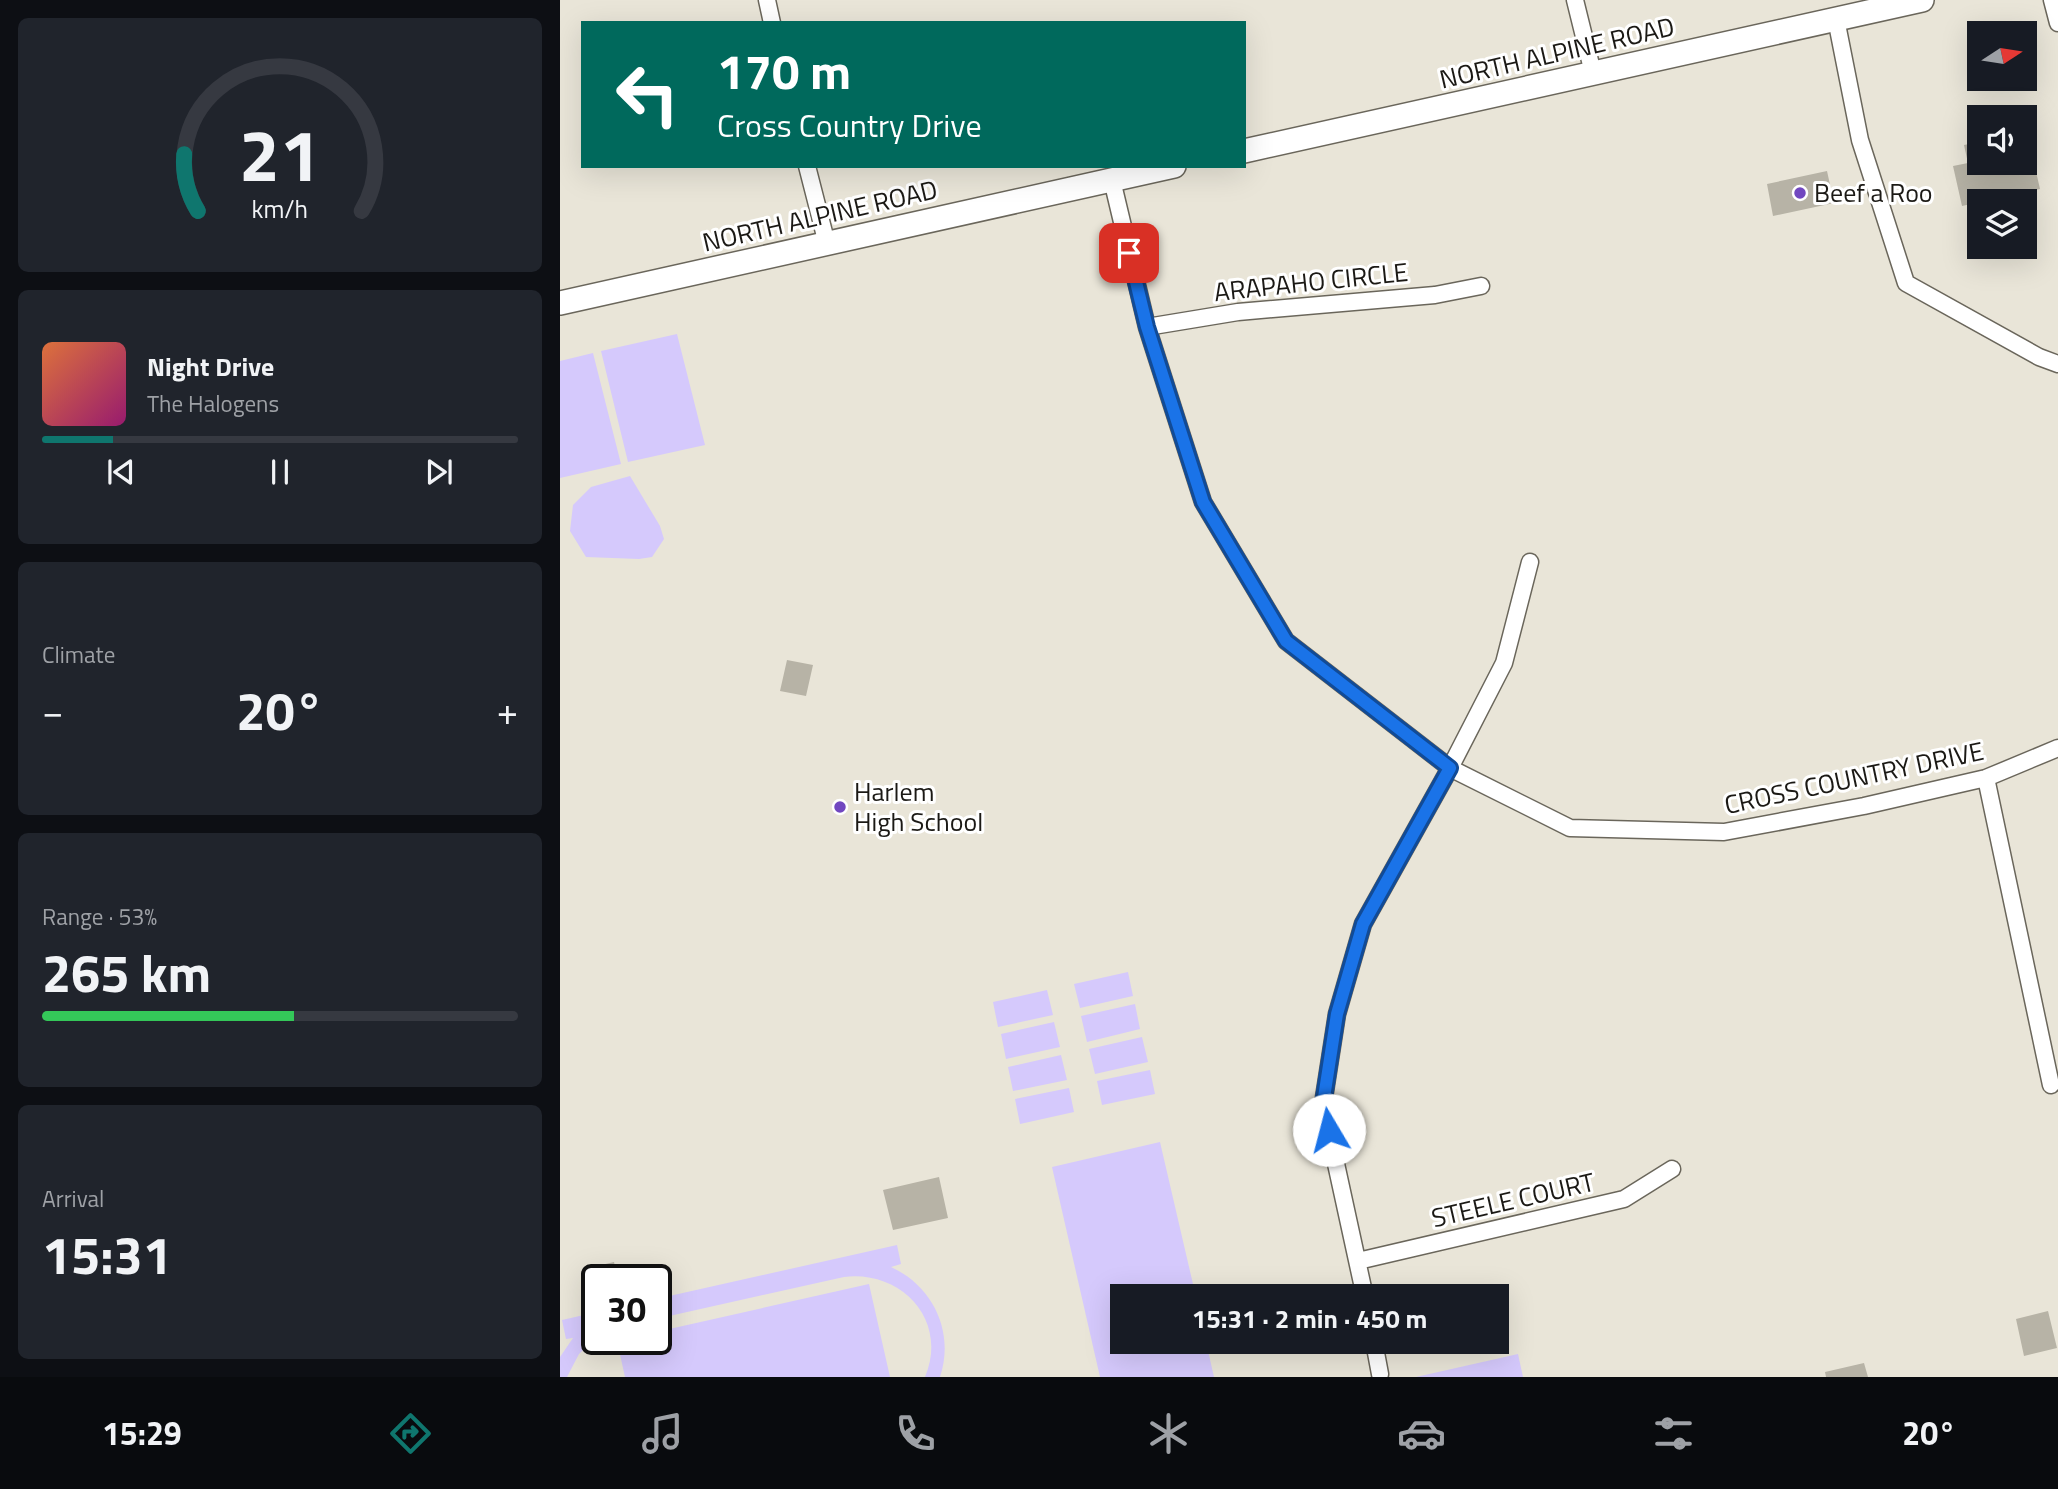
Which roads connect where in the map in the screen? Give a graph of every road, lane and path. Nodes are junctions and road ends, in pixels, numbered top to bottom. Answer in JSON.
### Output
{"nodes":[{"id":1,"x":767,"y":0,"type":"edge"},
{"id":2,"x":1575,"y":0,"type":"edge"},
{"id":3,"x":1922,"y":0,"type":"edge"},
{"id":4,"x":2052,"y":0,"type":"edge"},
{"id":5,"x":1836,"y":19,"type":"junction"},
{"id":6,"x":772,"y":21,"type":"edge"},
{"id":7,"x":2058,"y":23,"type":"edge"},
{"id":8,"x":1593,"y":73,"type":"junction"},
{"id":9,"x":1246,"y":150,"type":"edge"},
{"id":10,"x":808,"y":168,"type":"edge"},
{"id":11,"x":1165,"y":168,"type":"edge"},
{"id":12,"x":1112,"y":180,"type":"junction"},
{"id":13,"x":827,"y":244,"type":"junction"},
{"id":14,"x":1481,"y":286,"type":"dead end"},
{"id":15,"x":560,"y":303,"type":"edge"},
{"id":16,"x":1147,"y":327,"type":"junction"},
{"id":17,"x":2058,"y":364,"type":"edge"},
{"id":18,"x":1530,"y":562,"type":"dead end"},
{"id":19,"x":2058,"y":748,"type":"edge"},
{"id":20,"x":1450,"y":768,"type":"junction"},
{"id":21,"x":1986,"y":778,"type":"junction"},
{"id":22,"x":2051,"y":1085,"type":"dead end"},
{"id":23,"x":1672,"y":1169,"type":"dead end"},
{"id":24,"x":1358,"y":1261,"type":"junction"},
{"id":25,"x":1362,"y":1284,"type":"edge"},
{"id":26,"x":1376,"y":1354,"type":"edge"},
{"id":27,"x":1380,"y":1374,"type":"dead end"}],
"edges":[{"from":1,"to":6,"type":"street"},
{"from":2,"to":8,"type":"street"},
{"from":3,"to":5,"type":"main road","name":"NORTH ALPINE ROAD"},
{"from":4,"to":7,"type":"street"},
{"from":5,"to":8,"type":"main road","name":"NORTH ALPINE ROAD"},
{"from":5,"to":17,"type":"street"},
{"from":8,"to":9,"type":"main road","name":"NORTH ALPINE ROAD"},
{"from":10,"to":13,"type":"street"},
{"from":11,"to":12,"type":"main road","name":"NORTH ALPINE ROAD"},
{"from":12,"to":13,"type":"main road","name":"NORTH ALPINE ROAD"},
{"from":12,"to":16,"type":"street","name":"CROSS COUNTRY DRIVE"},
{"from":13,"to":15,"type":"main road","name":"NORTH ALPINE ROAD"},
{"from":14,"to":16,"type":"street","name":"ARAPAHO CIRCLE"},
{"from":16,"to":20,"type":"street","name":"CROSS COUNTRY DRIVE"},
{"from":18,"to":20,"type":"street"},
{"from":19,"to":21,"type":"street","name":"CROSS COUNTRY DRIVE"},
{"from":20,"to":21,"type":"street","name":"CROSS COUNTRY DRIVE"},
{"from":20,"to":24,"type":"street"},
{"from":21,"to":22,"type":"street"},
{"from":23,"to":24,"type":"street","name":"STEELE COURT"},
{"from":24,"to":25,"type":"street"},
{"from":26,"to":27,"type":"street"}]}
